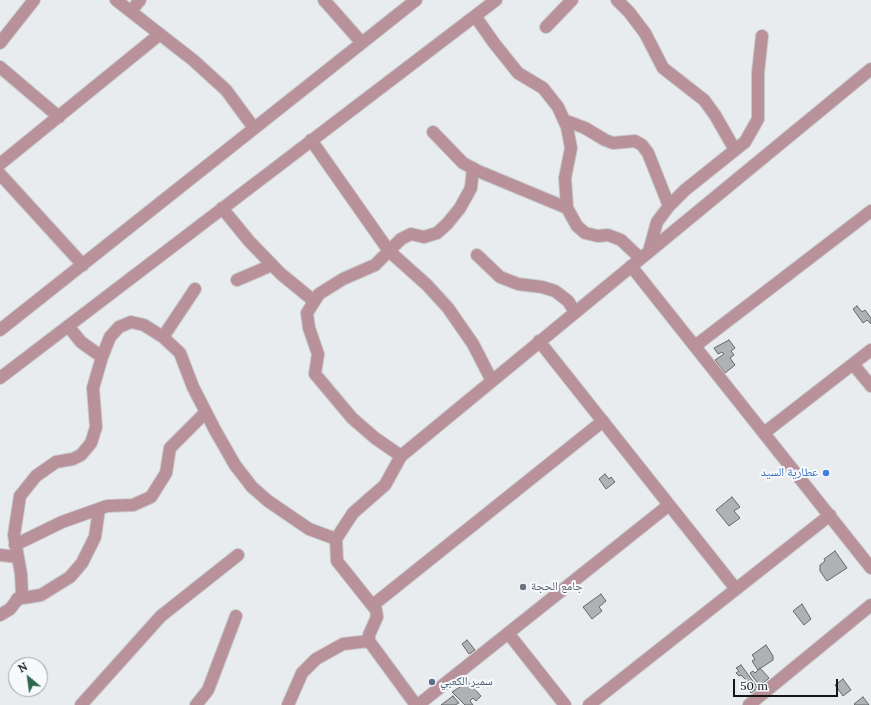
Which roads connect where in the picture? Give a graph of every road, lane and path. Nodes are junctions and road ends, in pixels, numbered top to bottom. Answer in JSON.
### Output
{"nodes":[{"id":1,"x":34,"y":0,"type":"edge"},
{"id":2,"x":116,"y":0,"type":"edge"},
{"id":3,"x":140,"y":0,"type":"edge"},
{"id":4,"x":324,"y":0,"type":"edge"},
{"id":5,"x":416,"y":0,"type":"edge"},
{"id":6,"x":496,"y":0,"type":"edge"},
{"id":7,"x":572,"y":0,"type":"edge"},
{"id":8,"x":618,"y":0,"type":"edge"},
{"id":9,"x":131,"y":12,"type":"junction"},
{"id":10,"x":475,"y":16,"type":"junction"},
{"id":11,"x":546,"y":27,"type":"dead end"},
{"id":12,"x":160,"y":34,"type":"junction"},
{"id":13,"x":762,"y":36,"type":"dead end"},
{"id":14,"x":0,"y":43,"type":"edge"},
{"id":15,"x":362,"y":43,"type":"junction"},
{"id":16,"x":0,"y":67,"type":"edge"},
{"id":17,"x":871,"y":70,"type":"edge"},
{"id":18,"x":59,"y":117,"type":"junction"},
{"id":19,"x":564,"y":120,"type":"junction"},
{"id":20,"x":254,"y":128,"type":"junction"},
{"id":21,"x":434,"y":132,"type":"dead end"},
{"id":22,"x":312,"y":140,"type":"junction"},
{"id":23,"x":735,"y":150,"type":"junction"},
{"id":24,"x":0,"y":164,"type":"edge"},
{"id":25,"x":473,"y":168,"type":"junction"},
{"id":26,"x":0,"y":174,"type":"edge"},
{"id":27,"x":669,"y":206,"type":"junction"},
{"id":28,"x":222,"y":208,"type":"junction"},
{"id":29,"x":567,"y":208,"type":"junction"},
{"id":30,"x":871,"y":210,"type":"edge"},
{"id":31,"x":389,"y":251,"type":"junction"},
{"id":32,"x":645,"y":254,"type":"junction"},
{"id":33,"x":477,"y":255,"type":"dead end"},
{"id":34,"x":83,"y":265,"type":"junction"},
{"id":35,"x":272,"y":265,"type":"junction"},
{"id":36,"x":631,"y":266,"type":"junction"},
{"id":37,"x":237,"y":280,"type":"dead end"},
{"id":38,"x":195,"y":288,"type":"dead end"},
{"id":39,"x":314,"y":301,"type":"junction"},
{"id":40,"x":575,"y":312,"type":"junction"},
{"id":41,"x":68,"y":326,"type":"junction"},
{"id":42,"x":0,"y":330,"type":"edge"},
{"id":43,"x":163,"y":337,"type":"junction"},
{"id":44,"x":540,"y":341,"type":"junction"},
{"id":45,"x":695,"y":346,"type":"junction"},
{"id":46,"x":871,"y":350,"type":"edge"},
{"id":47,"x":102,"y":357,"type":"junction"},
{"id":48,"x":853,"y":364,"type":"junction"},
{"id":49,"x":0,"y":378,"type":"edge"},
{"id":50,"x":492,"y":381,"type":"junction"},
{"id":51,"x":871,"y":386,"type":"edge"},
{"id":52,"x":206,"y":412,"type":"junction"},
{"id":53,"x":603,"y":421,"type":"junction"},
{"id":54,"x":764,"y":433,"type":"junction"},
{"id":55,"x":401,"y":456,"type":"junction"},
{"id":56,"x":669,"y":505,"type":"junction"},
{"id":57,"x":99,"y":509,"type":"junction"},
{"id":58,"x":830,"y":515,"type":"junction"},
{"id":59,"x":336,"y":539,"type":"junction"},
{"id":60,"x":17,"y":551,"type":"junction"},
{"id":61,"x":0,"y":555,"type":"edge"},
{"id":62,"x":238,"y":555,"type":"dead end"},
{"id":63,"x":871,"y":568,"type":"edge"},
{"id":64,"x":736,"y":589,"type":"junction"},
{"id":65,"x":17,"y":599,"type":"junction"},
{"id":66,"x":871,"y":604,"type":"edge"},
{"id":67,"x":373,"y":605,"type":"junction"},
{"id":68,"x":0,"y":615,"type":"edge"},
{"id":69,"x":236,"y":616,"type":"dead end"},
{"id":70,"x":508,"y":633,"type":"junction"},
{"id":71,"x":369,"y":641,"type":"junction"},
{"id":72,"x":81,"y":705,"type":"edge"},
{"id":73,"x":196,"y":705,"type":"edge"},
{"id":74,"x":288,"y":705,"type":"edge"},
{"id":75,"x":417,"y":705,"type":"edge"},
{"id":76,"x":565,"y":705,"type":"edge"},
{"id":77,"x":588,"y":705,"type":"edge"},
{"id":78,"x":749,"y":705,"type":"edge"}],
"edges":[{"from":1,"to":14,"type":"street"},
{"from":2,"to":9,"type":"street"},
{"from":3,"to":9,"type":"street"},
{"from":4,"to":15,"type":"street"},
{"from":5,"to":15,"type":"street"},
{"from":6,"to":10,"type":"street"},
{"from":7,"to":11,"type":"street"},
{"from":8,"to":23,"type":"street"},
{"from":9,"to":12,"type":"street"},
{"from":10,"to":19,"type":"street"},
{"from":10,"to":22,"type":"street"},
{"from":12,"to":18,"type":"street"},
{"from":12,"to":20,"type":"street"},
{"from":13,"to":23,"type":"street"},
{"from":15,"to":20,"type":"street"},
{"from":16,"to":18,"type":"street"},
{"from":17,"to":32,"type":"street"},
{"from":18,"to":24,"type":"street"},
{"from":19,"to":27,"type":"street"},
{"from":19,"to":29,"type":"street"},
{"from":20,"to":34,"type":"street"},
{"from":21,"to":25,"type":"street"},
{"from":22,"to":28,"type":"street"},
{"from":22,"to":31,"type":"street"},
{"from":23,"to":27,"type":"street"},
{"from":25,"to":29,"type":"street"},
{"from":25,"to":31,"type":"street"},
{"from":26,"to":34,"type":"street"},
{"from":27,"to":32,"type":"street"},
{"from":28,"to":35,"type":"street"},
{"from":28,"to":41,"type":"street"},
{"from":29,"to":32,"type":"street"},
{"from":30,"to":45,"type":"street"},
{"from":31,"to":39,"type":"street"},
{"from":31,"to":50,"type":"street"},
{"from":32,"to":36,"type":"street"},
{"from":33,"to":40,"type":"street"},
{"from":34,"to":42,"type":"street"},
{"from":35,"to":37,"type":"street"},
{"from":35,"to":39,"type":"street"},
{"from":36,"to":40,"type":"street"},
{"from":36,"to":45,"type":"street"},
{"from":38,"to":43,"type":"street"},
{"from":39,"to":55,"type":"street"},
{"from":40,"to":44,"type":"street"},
{"from":41,"to":47,"type":"street"},
{"from":41,"to":49,"type":"street"},
{"from":43,"to":47,"type":"street"},
{"from":43,"to":52,"type":"street"},
{"from":44,"to":50,"type":"street"},
{"from":44,"to":53,"type":"street"},
{"from":45,"to":54,"type":"street"},
{"from":46,"to":48,"type":"street"},
{"from":47,"to":60,"type":"street"},
{"from":48,"to":51,"type":"street"},
{"from":48,"to":54,"type":"street"},
{"from":50,"to":55,"type":"street"},
{"from":52,"to":57,"type":"street"},
{"from":52,"to":59,"type":"street"},
{"from":53,"to":56,"type":"street"},
{"from":53,"to":67,"type":"street"},
{"from":54,"to":58,"type":"street"},
{"from":55,"to":59,"type":"street"},
{"from":56,"to":64,"type":"street"},
{"from":56,"to":70,"type":"street"},
{"from":57,"to":60,"type":"street"},
{"from":57,"to":65,"type":"street"},
{"from":58,"to":63,"type":"street"},
{"from":58,"to":64,"type":"street"},
{"from":59,"to":67,"type":"street"},
{"from":60,"to":61,"type":"street"},
{"from":60,"to":65,"type":"street"},
{"from":62,"to":72,"type":"street"},
{"from":64,"to":77,"type":"street"},
{"from":65,"to":68,"type":"street"},
{"from":66,"to":78,"type":"street"},
{"from":67,"to":71,"type":"street"},
{"from":69,"to":73,"type":"street"},
{"from":70,"to":75,"type":"street"},
{"from":70,"to":76,"type":"street"},
{"from":71,"to":74,"type":"street"},
{"from":71,"to":75,"type":"street"}]}
